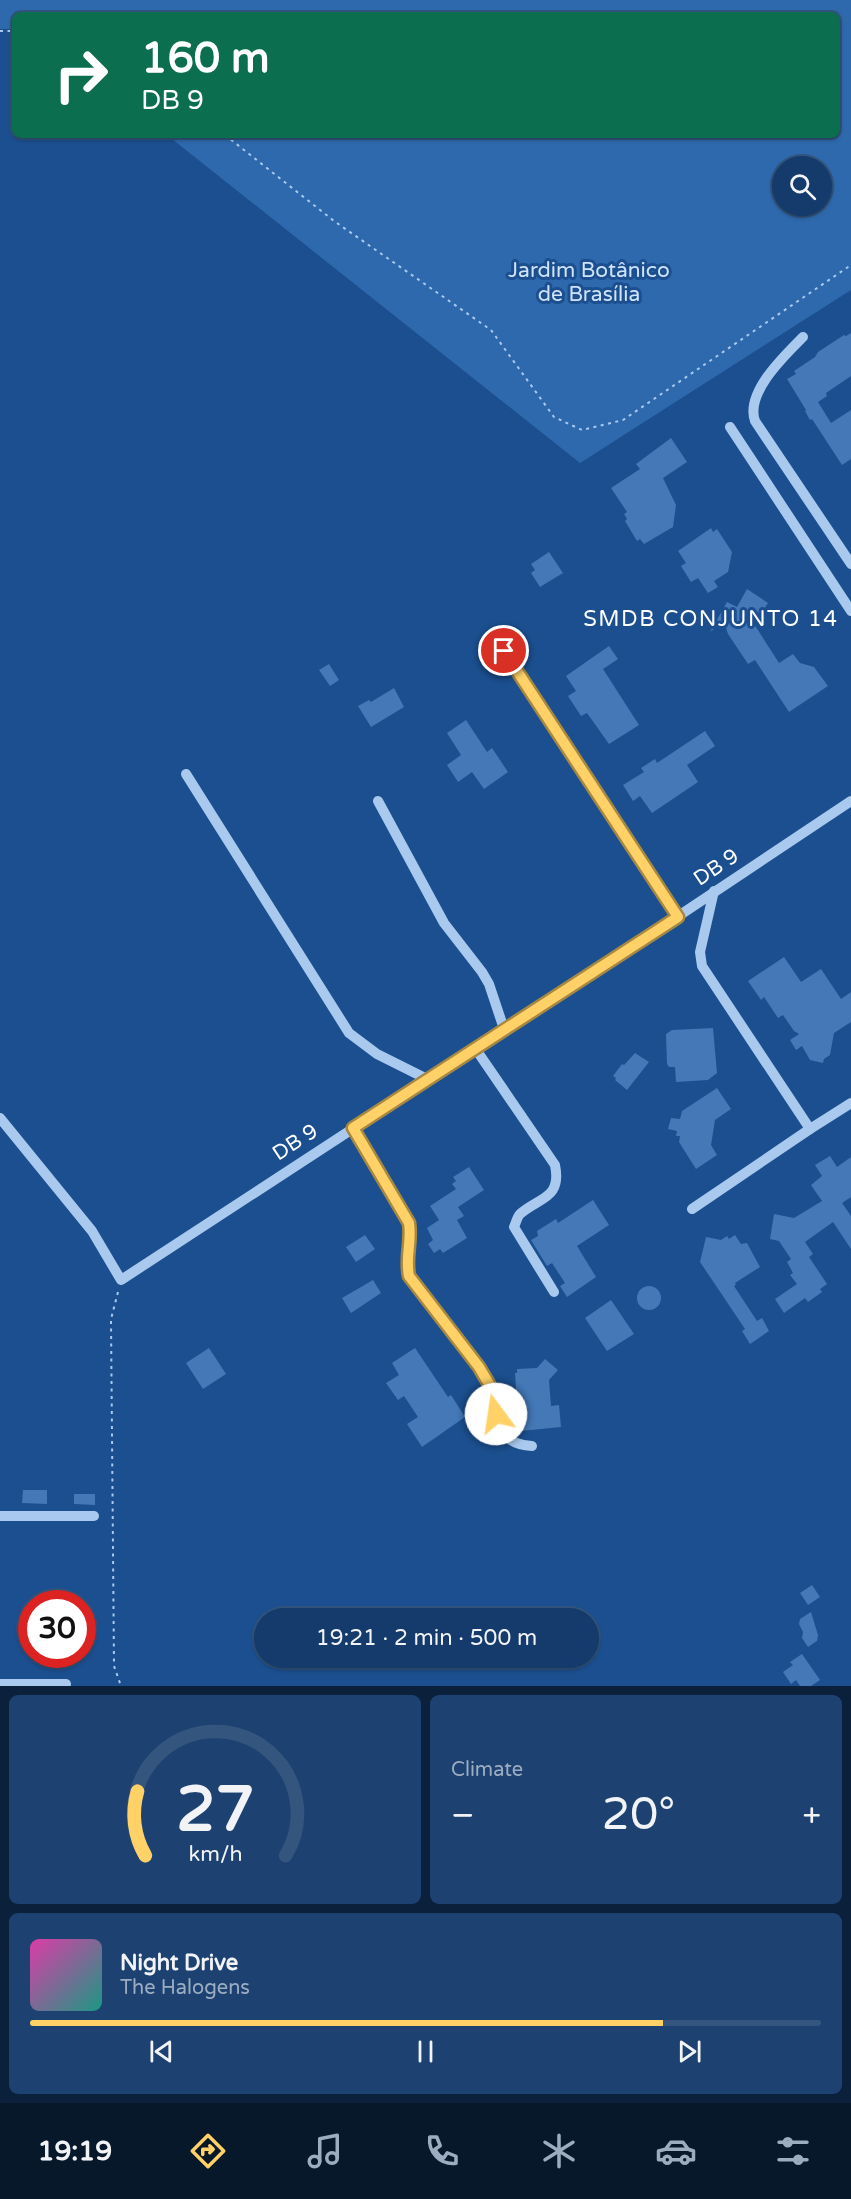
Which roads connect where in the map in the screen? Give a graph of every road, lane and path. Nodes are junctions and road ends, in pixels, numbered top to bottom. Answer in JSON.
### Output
{"nodes":[{"id":1,"x":229,"y":138,"type":"edge"},
{"id":2,"x":851,"y":265,"type":"edge"},
{"id":3,"x":802,"y":337,"type":"dead end"},
{"id":4,"x":730,"y":427,"type":"dead end"},
{"id":5,"x":851,"y":564,"type":"edge"},
{"id":6,"x":851,"y":611,"type":"edge"},
{"id":7,"x":504,"y":651,"type":"dead end"},
{"id":8,"x":186,"y":774,"type":"dead end"},
{"id":9,"x":378,"y":801,"type":"dead end"},
{"id":10,"x":851,"y":801,"type":"edge"},
{"id":11,"x":714,"y":891,"type":"junction"},
{"id":12,"x":678,"y":917,"type":"junction"},
{"id":13,"x":504,"y":1029,"type":"junction"},
{"id":14,"x":475,"y":1048,"type":"junction"},
{"id":15,"x":428,"y":1079,"type":"junction"},
{"id":16,"x":851,"y":1103,"type":"edge"},
{"id":17,"x":0,"y":1118,"type":"edge"},
{"id":18,"x":353,"y":1128,"type":"junction"},
{"id":19,"x":810,"y":1129,"type":"junction"},
{"id":20,"x":692,"y":1209,"type":"dead end"},
{"id":21,"x":121,"y":1280,"type":"junction"},
{"id":22,"x":554,"y":1292,"type":"dead end"},
{"id":23,"x":532,"y":1446,"type":"dead end"},
{"id":24,"x":0,"y":1516,"type":"edge"},
{"id":25,"x":94,"y":1516,"type":"dead end"},
{"id":26,"x":66,"y":1683,"type":"dead end"},
{"id":27,"x":0,"y":1684,"type":"edge"},
{"id":28,"x":121,"y":1686,"type":"edge"}],
"edges":[{"from":1,"to":2,"type":"path"},
{"from":3,"to":5,"type":"street"},
{"from":4,"to":6,"type":"street"},
{"from":7,"to":12,"type":"street"},
{"from":8,"to":15,"type":"street"},
{"from":9,"to":13,"type":"street"},
{"from":10,"to":11,"type":"street","name":"DB 9"},
{"from":11,"to":12,"type":"street","name":"DB 9"},
{"from":11,"to":19,"type":"street"},
{"from":12,"to":13,"type":"street","name":"DB 9"},
{"from":13,"to":14,"type":"street","name":"DB 9"},
{"from":14,"to":15,"type":"street","name":"DB 9"},
{"from":14,"to":22,"type":"street"},
{"from":15,"to":18,"type":"street","name":"DB 9"},
{"from":16,"to":19,"type":"street"},
{"from":17,"to":21,"type":"street"},
{"from":18,"to":21,"type":"street","name":"DB 9"},
{"from":18,"to":23,"type":"street"},
{"from":19,"to":20,"type":"street"},
{"from":21,"to":28,"type":"path"},
{"from":24,"to":25,"type":"street"},
{"from":26,"to":27,"type":"street"}]}
